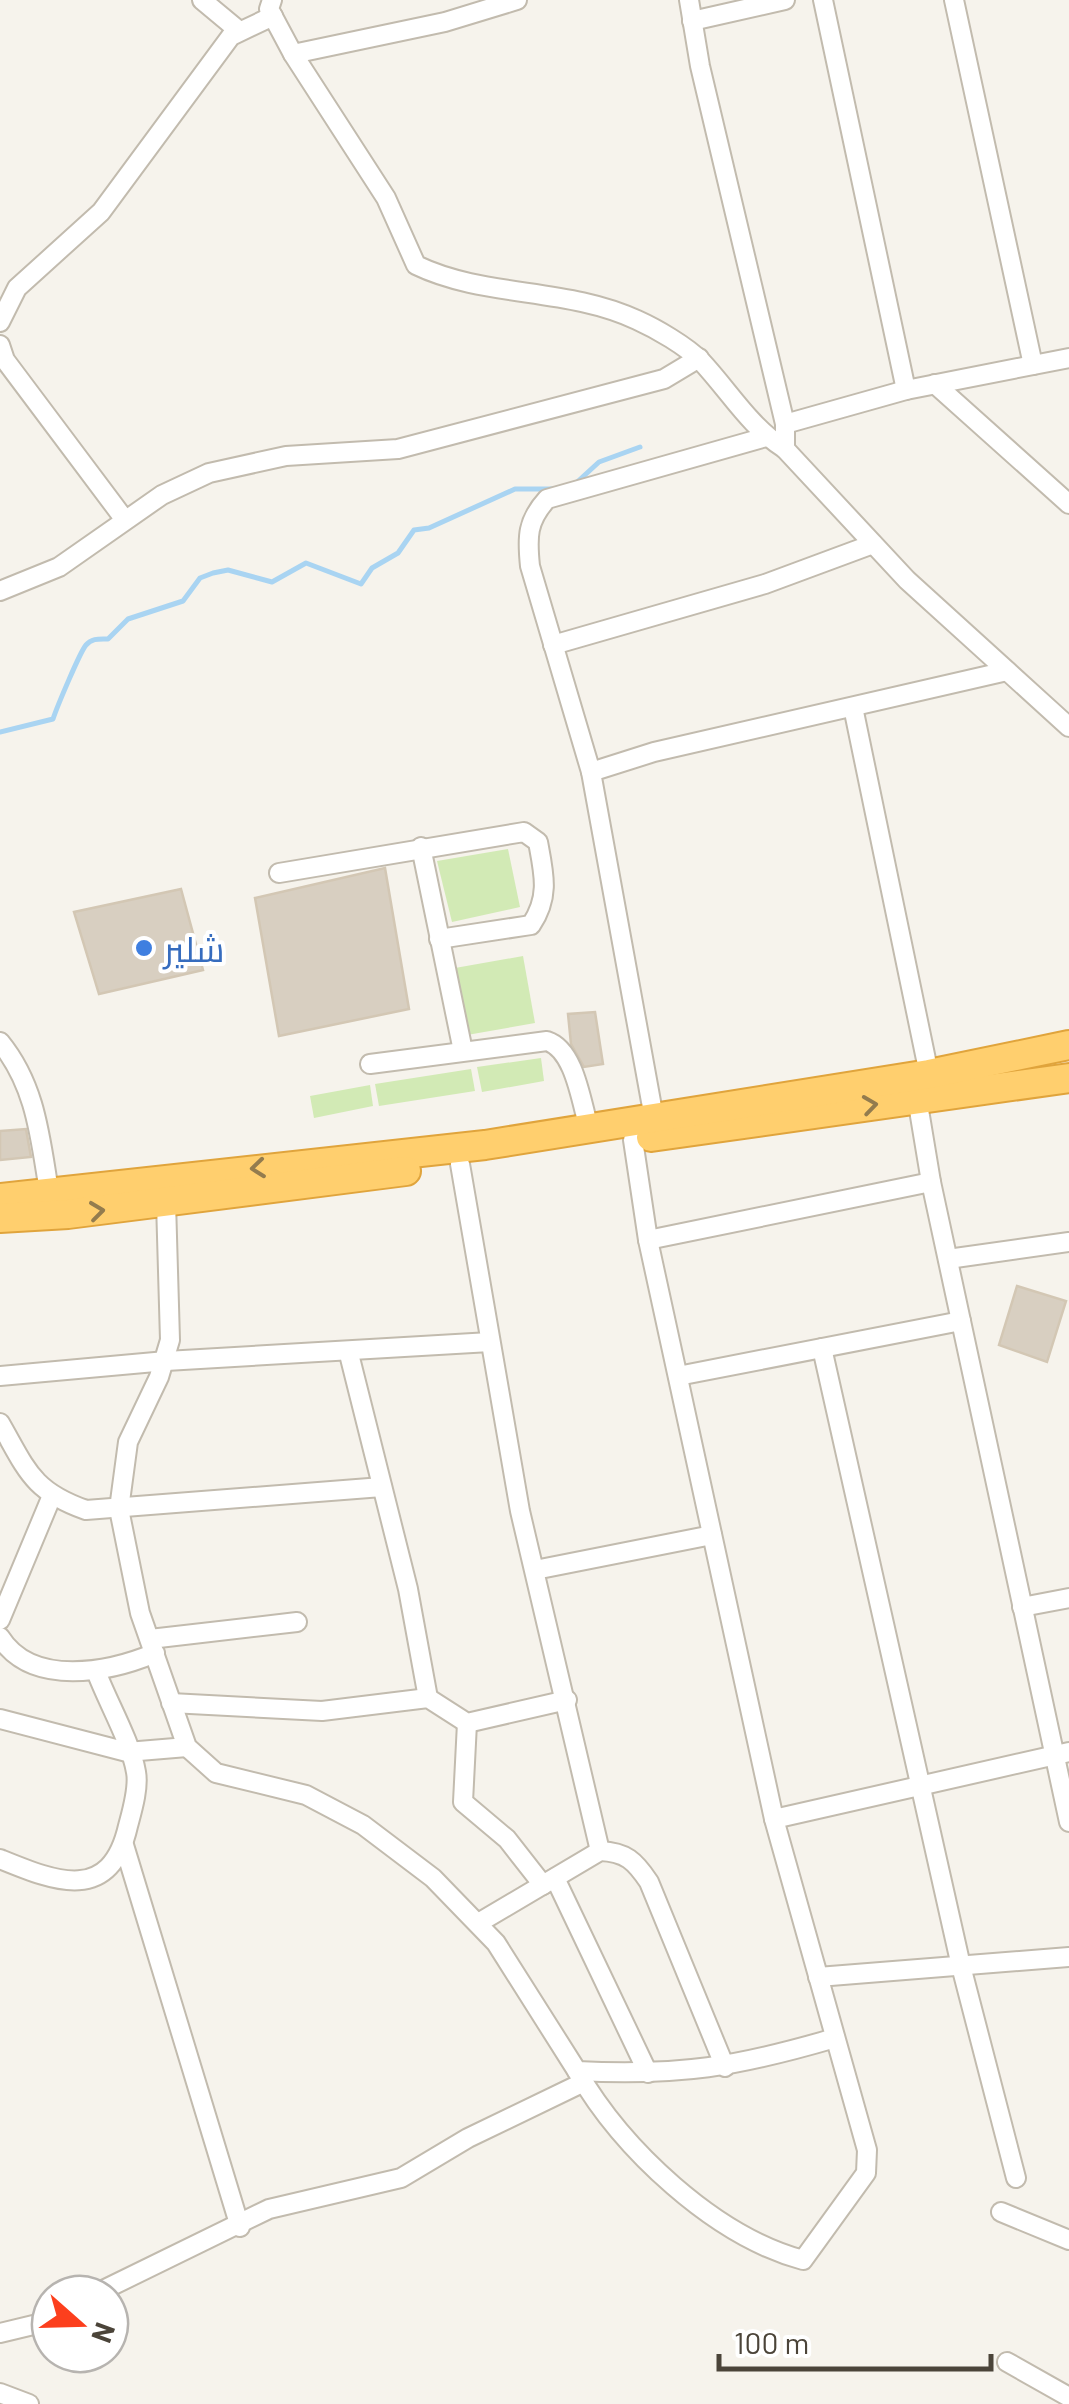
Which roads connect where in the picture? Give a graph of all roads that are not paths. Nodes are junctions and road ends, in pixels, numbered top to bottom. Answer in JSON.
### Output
{"nodes":[{"id":1,"x":202,"y":0,"type":"edge"},
{"id":2,"x":517,"y":0,"type":"edge"},
{"id":3,"x":688,"y":0,"type":"edge"},
{"id":4,"x":785,"y":0,"type":"edge"},
{"id":5,"x":823,"y":0,"type":"edge"},
{"id":6,"x":954,"y":0,"type":"edge"},
{"id":7,"x":272,"y":8,"type":"edge"},
{"id":8,"x":692,"y":21,"type":"junction"},
{"id":9,"x":238,"y":30,"type":"junction"},
{"id":10,"x":292,"y":54,"type":"junction"},
{"id":11,"x":0,"y":322,"type":"edge"},
{"id":12,"x":0,"y":346,"type":"edge"},
{"id":13,"x":698,"y":358,"type":"junction"},
{"id":14,"x":1069,"y":358,"type":"edge"},
{"id":15,"x":1033,"y":365,"type":"junction"},
{"id":16,"x":935,"y":384,"type":"junction"},
{"id":17,"x":906,"y":390,"type":"junction"},
{"id":18,"x":785,"y":424,"type":"junction"},
{"id":19,"x":766,"y":437,"type":"junction"},
{"id":20,"x":785,"y":449,"type":"junction"},
{"id":21,"x":1069,"y":504,"type":"edge"},
{"id":22,"x":125,"y":520,"type":"junction"},
{"id":23,"x":873,"y":544,"type":"junction"},
{"id":24,"x":0,"y":592,"type":"edge"},
{"id":25,"x":554,"y":645,"type":"junction"},
{"id":26,"x":1008,"y":671,"type":"junction"},
{"id":27,"x":853,"y":706,"type":"junction"},
{"id":28,"x":1069,"y":728,"type":"edge"},
{"id":29,"x":591,"y":772,"type":"junction"},
{"id":30,"x":421,"y":847,"type":"junction"},
{"id":31,"x":279,"y":874,"type":"dead end"},
{"id":32,"x":439,"y":939,"type":"junction"},
{"id":33,"x":0,"y":1042,"type":"edge"},
{"id":34,"x":1057,"y":1047,"type":"edge"},
{"id":35,"x":462,"y":1051,"type":"junction"},
{"id":36,"x":370,"y":1064,"type":"dead end"},
{"id":37,"x":1061,"y":1078,"type":"edge"},
{"id":38,"x":923,"y":1086,"type":"junction"},
{"id":39,"x":654,"y":1118,"type":"junction"},
{"id":40,"x":589,"y":1128,"type":"junction"},
{"id":41,"x":633,"y":1140,"type":"junction"},
{"id":42,"x":460,"y":1164,"type":"junction"},
{"id":43,"x":931,"y":1182,"type":"junction"},
{"id":44,"x":49,"y":1191,"type":"junction"},
{"id":45,"x":0,"y":1198,"type":"edge"},
{"id":46,"x":166,"y":1202,"type":"junction"},
{"id":47,"x":0,"y":1218,"type":"edge"},
{"id":48,"x":648,"y":1240,"type":"junction"},
{"id":49,"x":1069,"y":1242,"type":"edge"},
{"id":50,"x":948,"y":1259,"type":"junction"},
{"id":51,"x":961,"y":1321,"type":"junction"},
{"id":52,"x":490,"y":1342,"type":"junction"},
{"id":53,"x":822,"y":1348,"type":"junction"},
{"id":54,"x":348,"y":1354,"type":"junction"},
{"id":55,"x":166,"y":1360,"type":"junction"},
{"id":56,"x":0,"y":1376,"type":"edge"},
{"id":57,"x":678,"y":1376,"type":"junction"},
{"id":58,"x":0,"y":1423,"type":"edge"},
{"id":59,"x":382,"y":1487,"type":"junction"},
{"id":60,"x":51,"y":1498,"type":"junction"},
{"id":61,"x":119,"y":1510,"type":"junction"},
{"id":62,"x":712,"y":1535,"type":"junction"},
{"id":63,"x":535,"y":1570,"type":"junction"},
{"id":64,"x":1069,"y":1598,"type":"edge"},
{"id":65,"x":1022,"y":1607,"type":"junction"},
{"id":66,"x":0,"y":1620,"type":"edge"},
{"id":67,"x":296,"y":1622,"type":"dead end"},
{"id":68,"x":0,"y":1637,"type":"edge"},
{"id":69,"x":152,"y":1646,"type":"junction"},
{"id":70,"x":96,"y":1671,"type":"junction"},
{"id":71,"x":428,"y":1698,"type":"junction"},
{"id":72,"x":568,"y":1700,"type":"junction"},
{"id":73,"x":171,"y":1703,"type":"junction"},
{"id":74,"x":0,"y":1718,"type":"edge"},
{"id":75,"x":467,"y":1723,"type":"junction"},
{"id":76,"x":187,"y":1747,"type":"junction"},
{"id":77,"x":127,"y":1752,"type":"junction"},
{"id":78,"x":1062,"y":1754,"type":"edge"},
{"id":79,"x":921,"y":1786,"type":"junction"},
{"id":80,"x":774,"y":1819,"type":"junction"},
{"id":81,"x":1069,"y":1822,"type":"edge"},
{"id":82,"x":124,"y":1845,"type":"junction"},
{"id":83,"x":600,"y":1851,"type":"junction"},
{"id":84,"x":0,"y":1859,"type":"edge"},
{"id":85,"x":549,"y":1881,"type":"junction"},
{"id":86,"x":480,"y":1922,"type":"junction"},
{"id":87,"x":1069,"y":1957,"type":"edge"},
{"id":88,"x":961,"y":1966,"type":"junction"},
{"id":89,"x":818,"y":1977,"type":"junction"},
{"id":90,"x":835,"y":2038,"type":"junction"},
{"id":91,"x":726,"y":2067,"type":"junction"},
{"id":92,"x":648,"y":2073,"type":"junction"},
{"id":93,"x":580,"y":2077,"type":"junction"},
{"id":94,"x":1016,"y":2178,"type":"dead end"},
{"id":95,"x":1001,"y":2212,"type":"dead end"},
{"id":96,"x":240,"y":2227,"type":"junction"},
{"id":97,"x":1069,"y":2240,"type":"edge"},
{"id":98,"x":130,"y":2278,"type":"edge"},
{"id":99,"x":30,"y":2325,"type":"edge"},
{"id":100,"x":0,"y":2332,"type":"edge"},
{"id":101,"x":1006,"y":2362,"type":"dead end"},
{"id":102,"x":0,"y":2393,"type":"edge"},
{"id":103,"x":1069,"y":2397,"type":"edge"},
{"id":104,"x":29,"y":2404,"type":"edge"}],
"edges":[{"from":1,"to":9,"type":"street"},
{"from":2,"to":10,"type":"street"},
{"from":3,"to":8,"type":"street"},
{"from":4,"to":8,"type":"street"},
{"from":5,"to":17,"type":"street"},
{"from":6,"to":15,"type":"street"},
{"from":7,"to":9,"type":"street"},
{"from":7,"to":10,"type":"street"},
{"from":8,"to":18,"type":"street"},
{"from":9,"to":11,"type":"street"},
{"from":10,"to":13,"type":"street"},
{"from":12,"to":22,"type":"street"},
{"from":13,"to":19,"type":"street"},
{"from":13,"to":22,"type":"street"},
{"from":14,"to":15,"type":"street"},
{"from":15,"to":16,"type":"street"},
{"from":16,"to":17,"type":"street"},
{"from":16,"to":21,"type":"street"},
{"from":17,"to":18,"type":"street"},
{"from":18,"to":20,"type":"street"},
{"from":19,"to":20,"type":"street"},
{"from":19,"to":25,"type":"street"},
{"from":20,"to":23,"type":"street"},
{"from":22,"to":24,"type":"street"},
{"from":23,"to":25,"type":"street"},
{"from":23,"to":26,"type":"street"},
{"from":25,"to":29,"type":"street"},
{"from":26,"to":27,"type":"street"},
{"from":26,"to":28,"type":"street"},
{"from":27,"to":29,"type":"street"},
{"from":27,"to":38,"type":"street"},
{"from":29,"to":39,"type":"street"},
{"from":30,"to":31,"type":"street"},
{"from":30,"to":32,"type":"street"},
{"from":30,"to":32,"type":"street"},
{"from":32,"to":35,"type":"street"},
{"from":33,"to":44,"type":"street"},
{"from":34,"to":37,"type":"highway"},
{"from":34,"to":38,"type":"highway"},
{"from":35,"to":36,"type":"street"},
{"from":35,"to":40,"type":"street"},
{"from":37,"to":38,"type":"highway"},
{"from":38,"to":39,"type":"highway"},
{"from":41,"to":38,"type":"highway","one_way":true},
{"from":38,"to":43,"type":"street"},
{"from":39,"to":40,"type":"highway"},
{"from":40,"to":44,"type":"highway","one_way":true},
{"from":41,"to":42,"type":"highway"},
{"from":41,"to":48,"type":"street"},
{"from":42,"to":46,"type":"highway"},
{"from":42,"to":52,"type":"street"},
{"from":43,"to":48,"type":"street"},
{"from":43,"to":50,"type":"street"},
{"from":44,"to":45,"type":"highway"},
{"from":47,"to":46,"type":"highway","one_way":true},
{"from":46,"to":55,"type":"street"},
{"from":48,"to":57,"type":"street"},
{"from":49,"to":50,"type":"street"},
{"from":50,"to":51,"type":"street"},
{"from":51,"to":53,"type":"street"},
{"from":51,"to":65,"type":"street"},
{"from":52,"to":54,"type":"street"},
{"from":52,"to":63,"type":"street"},
{"from":53,"to":57,"type":"street"},
{"from":53,"to":79,"type":"street"},
{"from":54,"to":55,"type":"street"},
{"from":54,"to":59,"type":"street"},
{"from":55,"to":56,"type":"street"},
{"from":55,"to":61,"type":"street"},
{"from":57,"to":62,"type":"street"},
{"from":58,"to":60,"type":"street"},
{"from":59,"to":61,"type":"street"},
{"from":59,"to":71,"type":"street"},
{"from":60,"to":61,"type":"street"},
{"from":60,"to":66,"type":"street"},
{"from":61,"to":69,"type":"street"},
{"from":62,"to":63,"type":"street"},
{"from":62,"to":80,"type":"street"},
{"from":63,"to":72,"type":"street"},
{"from":64,"to":65,"type":"street"},
{"from":65,"to":78,"type":"street"},
{"from":67,"to":69,"type":"street"},
{"from":68,"to":70,"type":"street"},
{"from":69,"to":70,"type":"street"},
{"from":69,"to":73,"type":"street"},
{"from":70,"to":77,"type":"street"},
{"from":71,"to":73,"type":"street"},
{"from":71,"to":75,"type":"street"},
{"from":72,"to":75,"type":"street"},
{"from":72,"to":83,"type":"street"},
{"from":73,"to":76,"type":"street"},
{"from":74,"to":77,"type":"street"},
{"from":75,"to":85,"type":"street"},
{"from":76,"to":77,"type":"street"},
{"from":76,"to":86,"type":"street"},
{"from":77,"to":82,"type":"street"},
{"from":78,"to":79,"type":"street"},
{"from":78,"to":81,"type":"street"},
{"from":79,"to":80,"type":"street"},
{"from":79,"to":88,"type":"street"},
{"from":80,"to":89,"type":"street"},
{"from":82,"to":84,"type":"street"},
{"from":82,"to":96,"type":"street"},
{"from":83,"to":85,"type":"street"},
{"from":83,"to":91,"type":"street"},
{"from":85,"to":86,"type":"street"},
{"from":85,"to":92,"type":"street"},
{"from":86,"to":93,"type":"street"},
{"from":87,"to":88,"type":"street"},
{"from":88,"to":89,"type":"street"},
{"from":88,"to":94,"type":"street"},
{"from":89,"to":90,"type":"street"},
{"from":90,"to":91,"type":"street"},
{"from":90,"to":93,"type":"street"},
{"from":91,"to":92,"type":"street"},
{"from":92,"to":93,"type":"street"},
{"from":93,"to":96,"type":"street"},
{"from":95,"to":97,"type":"street"},
{"from":96,"to":98,"type":"street"},
{"from":99,"to":100,"type":"street"},
{"from":101,"to":103,"type":"street"},
{"from":102,"to":104,"type":"street"}]}
